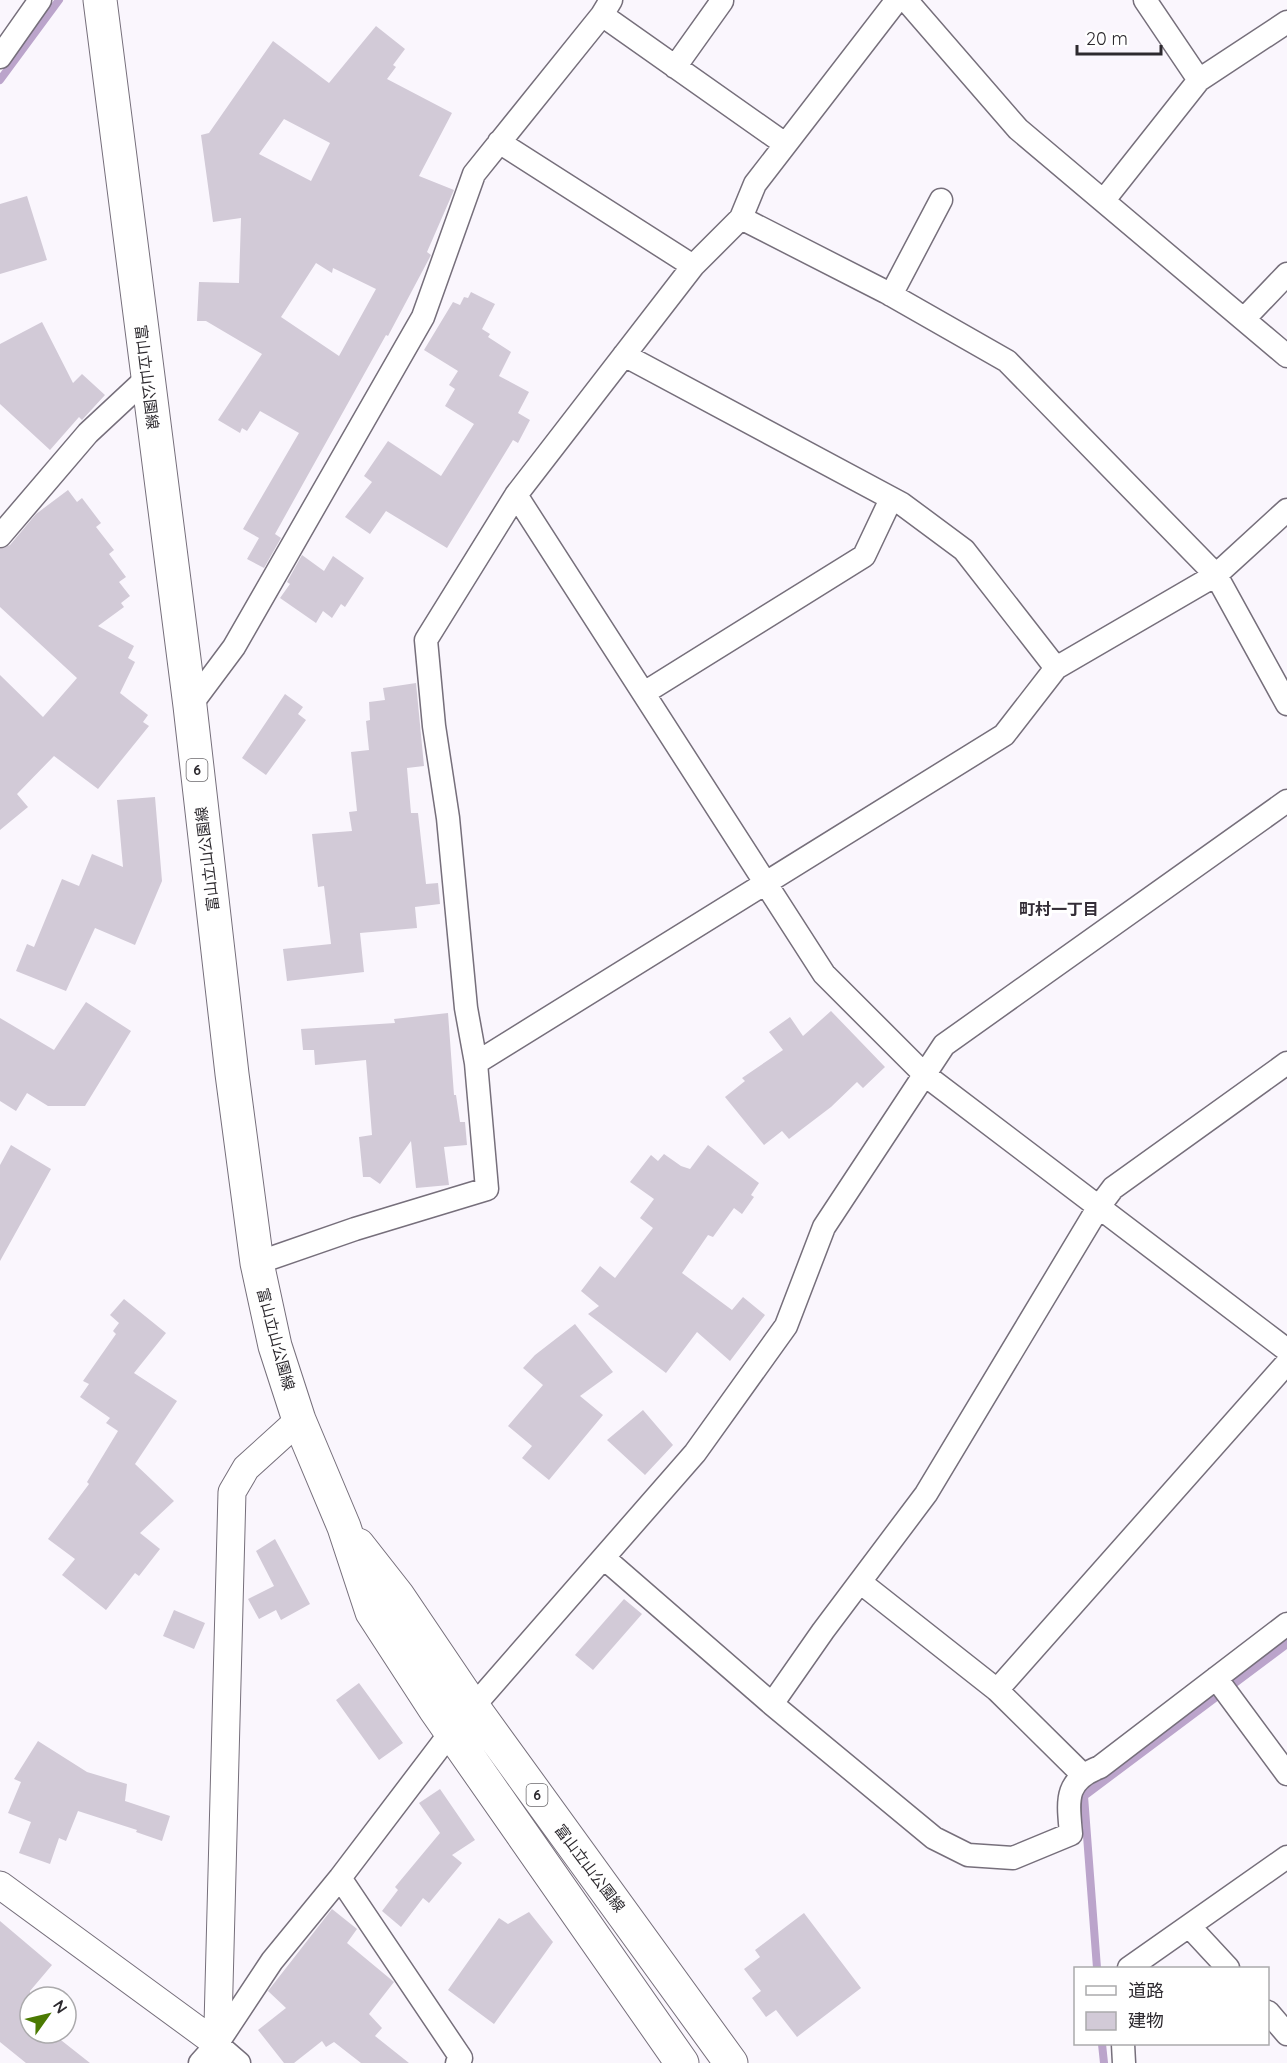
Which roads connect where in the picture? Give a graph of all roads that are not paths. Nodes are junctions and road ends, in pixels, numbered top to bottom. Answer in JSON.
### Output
{"nodes":[{"id":1,"x":40,"y":0,"type":"edge"},
{"id":2,"x":100,"y":0,"type":"edge"},
{"id":3,"x":897,"y":0,"type":"edge"},
{"id":4,"x":906,"y":0,"type":"edge"},
{"id":5,"x":1145,"y":0,"type":"edge"},
{"id":6,"x":722,"y":1,"type":"edge"},
{"id":7,"x":606,"y":8,"type":"edge"},
{"id":8,"x":1287,"y":22,"type":"edge"},
{"id":9,"x":0,"y":57,"type":"edge"},
{"id":10,"x":675,"y":67,"type":"junction"},
{"id":11,"x":1199,"y":80,"type":"junction"},
{"id":12,"x":500,"y":142,"type":"junction"},
{"id":13,"x":785,"y":144,"type":"junction"},
{"id":14,"x":941,"y":200,"type":"dead end"},
{"id":15,"x":1104,"y":200,"type":"junction"},
{"id":16,"x":741,"y":218,"type":"junction"},
{"id":17,"x":693,"y":266,"type":"junction"},
{"id":18,"x":1287,"y":274,"type":"edge"},
{"id":19,"x":891,"y":295,"type":"junction"},
{"id":20,"x":1244,"y":319,"type":"junction"},
{"id":21,"x":624,"y":356,"type":"junction"},
{"id":22,"x":1287,"y":357,"type":"edge"},
{"id":23,"x":147,"y":378,"type":"junction"},
{"id":24,"x":516,"y":495,"type":"junction"},
{"id":25,"x":891,"y":499,"type":"junction"},
{"id":26,"x":1287,"y":510,"type":"edge"},
{"id":27,"x":0,"y":536,"type":"edge"},
{"id":28,"x":1216,"y":575,"type":"junction"},
{"id":29,"x":1056,"y":668,"type":"junction"},
{"id":30,"x":644,"y":693,"type":"junction"},
{"id":31,"x":1287,"y":704,"type":"edge"},
{"id":32,"x":190,"y":706,"type":"junction"},
{"id":33,"x":1287,"y":801,"type":"edge"},
{"id":34,"x":765,"y":883,"type":"junction"},
{"id":35,"x":476,"y":1063,"type":"junction"},
{"id":36,"x":1287,"y":1064,"type":"edge"},
{"id":37,"x":925,"y":1074,"type":"junction"},
{"id":38,"x":1098,"y":1208,"type":"junction"},
{"id":39,"x":257,"y":1263,"type":"junction"},
{"id":40,"x":1287,"y":1350,"type":"edge"},
{"id":41,"x":1287,"y":1363,"type":"edge"},
{"id":42,"x":299,"y":1420,"type":"junction"},
{"id":43,"x":344,"y":1527,"type":"junction"},
{"id":44,"x":604,"y":1558,"type":"junction"},
{"id":45,"x":860,"y":1582,"type":"junction"},
{"id":46,"x":1287,"y":1624,"type":"edge"},
{"id":47,"x":1216,"y":1678,"type":"junction"},
{"id":48,"x":997,"y":1690,"type":"junction"},
{"id":49,"x":772,"y":1704,"type":"junction"},
{"id":50,"x":473,"y":1707,"type":"junction"},
{"id":51,"x":451,"y":1732,"type":"junction"},
{"id":52,"x":1082,"y":1774,"type":"junction"},
{"id":53,"x":1287,"y":1774,"type":"edge"},
{"id":54,"x":1287,"y":1857,"type":"edge"},
{"id":55,"x":340,"y":1878,"type":"junction"},
{"id":56,"x":0,"y":1885,"type":"edge"},
{"id":57,"x":1189,"y":1926,"type":"junction"},
{"id":58,"x":1130,"y":1967,"type":"edge"},
{"id":59,"x":1227,"y":1967,"type":"edge"},
{"id":60,"x":1269,"y":2013,"type":"edge"},
{"id":61,"x":1287,"y":2034,"type":"edge"},
{"id":62,"x":1123,"y":2045,"type":"edge"},
{"id":63,"x":211,"y":2057,"type":"edge"},
{"id":64,"x":239,"y":2063,"type":"edge"},
{"id":65,"x":457,"y":2063,"type":"edge"},
{"id":66,"x":682,"y":2063,"type":"edge"},
{"id":67,"x":731,"y":2063,"type":"edge"},
{"id":68,"x":1124,"y":2063,"type":"edge"}],
"edges":[{"from":1,"to":9,"type":"street"},
{"from":2,"to":23,"type":"main road","name":"富山立山公園線","number":"6"},
{"from":3,"to":13,"type":"street"},
{"from":4,"to":15,"type":"street"},
{"from":5,"to":11,"type":"street"},
{"from":6,"to":10,"type":"street"},
{"from":7,"to":10,"type":"street"},
{"from":7,"to":12,"type":"street"},
{"from":8,"to":11,"type":"street"},
{"from":10,"to":13,"type":"street"},
{"from":11,"to":15,"type":"street"},
{"from":12,"to":17,"type":"street"},
{"from":12,"to":32,"type":"street"},
{"from":13,"to":16,"type":"street"},
{"from":14,"to":19,"type":"street"},
{"from":15,"to":20,"type":"street"},
{"from":16,"to":17,"type":"street"},
{"from":16,"to":19,"type":"street"},
{"from":17,"to":21,"type":"street"},
{"from":18,"to":20,"type":"street"},
{"from":19,"to":28,"type":"street"},
{"from":20,"to":22,"type":"street"},
{"from":21,"to":24,"type":"street"},
{"from":21,"to":25,"type":"street"},
{"from":23,"to":27,"type":"street"},
{"from":23,"to":32,"type":"main road","name":"富山立山公園線","number":"6"},
{"from":24,"to":30,"type":"street"},
{"from":24,"to":35,"type":"street"},
{"from":25,"to":29,"type":"street"},
{"from":25,"to":30,"type":"street"},
{"from":26,"to":28,"type":"street"},
{"from":28,"to":29,"type":"street"},
{"from":28,"to":31,"type":"street"},
{"from":29,"to":34,"type":"street"},
{"from":30,"to":34,"type":"street"},
{"from":32,"to":39,"type":"main road","name":"富山立山公園線","number":"6"},
{"from":33,"to":37,"type":"street"},
{"from":34,"to":35,"type":"street"},
{"from":34,"to":37,"type":"street"},
{"from":35,"to":39,"type":"street"},
{"from":36,"to":38,"type":"street"},
{"from":37,"to":38,"type":"street"},
{"from":37,"to":44,"type":"street"},
{"from":38,"to":40,"type":"street"},
{"from":38,"to":45,"type":"street"},
{"from":39,"to":42,"type":"main road","name":"富山立山公園線","number":"6"},
{"from":41,"to":48,"type":"street"},
{"from":42,"to":43,"type":"main road","name":"富山立山公園線","number":"6"},
{"from":42,"to":63,"type":"street"},
{"from":43,"to":50,"type":"main road","name":"富山立山公園線","number":"6"},
{"from":43,"to":51,"type":"main road","name":"富山立山公園線","number":"6"},
{"from":44,"to":49,"type":"street"},
{"from":44,"to":50,"type":"street"},
{"from":45,"to":48,"type":"street"},
{"from":45,"to":49,"type":"street"},
{"from":46,"to":47,"type":"street"},
{"from":47,"to":52,"type":"street"},
{"from":47,"to":53,"type":"street"},
{"from":48,"to":52,"type":"street"},
{"from":49,"to":52,"type":"street"},
{"from":50,"to":51,"type":"street"},
{"from":50,"to":67,"type":"main road","name":"富山立山公園線","number":"6"},
{"from":51,"to":55,"type":"street"},
{"from":51,"to":66,"type":"main road","name":"富山立山公園線","number":"6"},
{"from":54,"to":57,"type":"street"},
{"from":55,"to":63,"type":"street"},
{"from":55,"to":65,"type":"street"},
{"from":56,"to":63,"type":"street"},
{"from":57,"to":58,"type":"street"},
{"from":57,"to":59,"type":"street"},
{"from":60,"to":61,"type":"street"},
{"from":62,"to":68,"type":"street"},
{"from":63,"to":64,"type":"street"}]}
